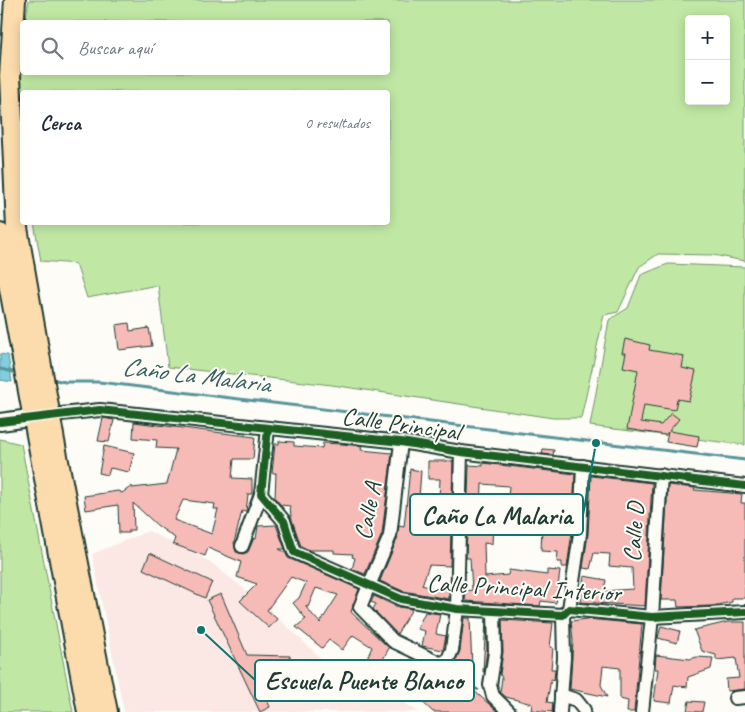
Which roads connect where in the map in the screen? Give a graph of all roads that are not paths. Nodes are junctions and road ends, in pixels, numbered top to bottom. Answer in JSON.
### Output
{"nodes":[{"id":1,"x":15,"y":0,"type":"edge"},
{"id":2,"x":0,"y":234,"type":"edge"},
{"id":3,"x":28,"y":337,"type":"junction"},
{"id":4,"x":42,"y":410,"type":"junction"},
{"id":5,"x":0,"y":422,"type":"edge"},
{"id":6,"x":268,"y":429,"type":"junction"},
{"id":7,"x":401,"y":442,"type":"junction"},
{"id":8,"x":460,"y":452,"type":"junction"},
{"id":9,"x":583,"y":466,"type":"junction"},
{"id":10,"x":661,"y":475,"type":"junction"},
{"id":11,"x":745,"y":486,"type":"edge"},
{"id":12,"x":261,"y":494,"type":"junction"},
{"id":13,"x":242,"y":546,"type":"dead end"},
{"id":14,"x":370,"y":585,"type":"junction"},
{"id":15,"x":457,"y":609,"type":"junction"},
{"id":16,"x":494,"y":612,"type":"junction"},
{"id":17,"x":566,"y":612,"type":"junction"},
{"id":18,"x":745,"y":612,"type":"edge"},
{"id":19,"x":652,"y":617,"type":"junction"},
{"id":20,"x":561,"y":695,"type":"junction"},
{"id":21,"x":584,"y":710,"type":"dead end"},
{"id":22,"x":88,"y":712,"type":"edge"},
{"id":23,"x":107,"y":712,"type":"edge"},
{"id":24,"x":509,"y":712,"type":"edge"},
{"id":25,"x":560,"y":712,"type":"edge"},
{"id":26,"x":642,"y":712,"type":"edge"}],
"edges":[{"from":1,"to":3,"type":"main road"},
{"from":2,"to":3,"type":"main road"},
{"from":3,"to":4,"type":"main road"},
{"from":4,"to":5,"type":"street"},
{"from":4,"to":6,"type":"street","name":"Calle Principal"},
{"from":4,"to":22,"type":"main road"},
{"from":4,"to":23,"type":"main road"},
{"from":6,"to":7,"type":"street","name":"Calle Principal"},
{"from":6,"to":12,"type":"street"},
{"from":7,"to":8,"type":"street","name":"Calle Principal"},
{"from":7,"to":14,"type":"street","name":"Calle A"},
{"from":8,"to":9,"type":"street","name":"Calle Principal"},
{"from":8,"to":15,"type":"street"},
{"from":9,"to":10,"type":"street","name":"Calle Principal"},
{"from":9,"to":17,"type":"street"},
{"from":10,"to":11,"type":"street","name":"Calle Principal"},
{"from":10,"to":19,"type":"street","name":"Calle D"},
{"from":12,"to":13,"type":"street"},
{"from":12,"to":14,"type":"street","name":"Calle Principal Interior"},
{"from":14,"to":15,"type":"street","name":"Calle Principal Interior"},
{"from":14,"to":15,"type":"street","name":"Calle A"},
{"from":15,"to":16,"type":"street","name":"Calle Principal Interior"},
{"from":16,"to":17,"type":"street","name":"Calle Principal Interior"},
{"from":16,"to":24,"type":"street"},
{"from":17,"to":19,"type":"street","name":"Calle Principal Interior"},
{"from":17,"to":20,"type":"street"},
{"from":18,"to":19,"type":"street","name":"Calle Principal Interior"},
{"from":19,"to":26,"type":"street","name":"Calle D"},
{"from":20,"to":21,"type":"street"},
{"from":20,"to":25,"type":"street"}]}
